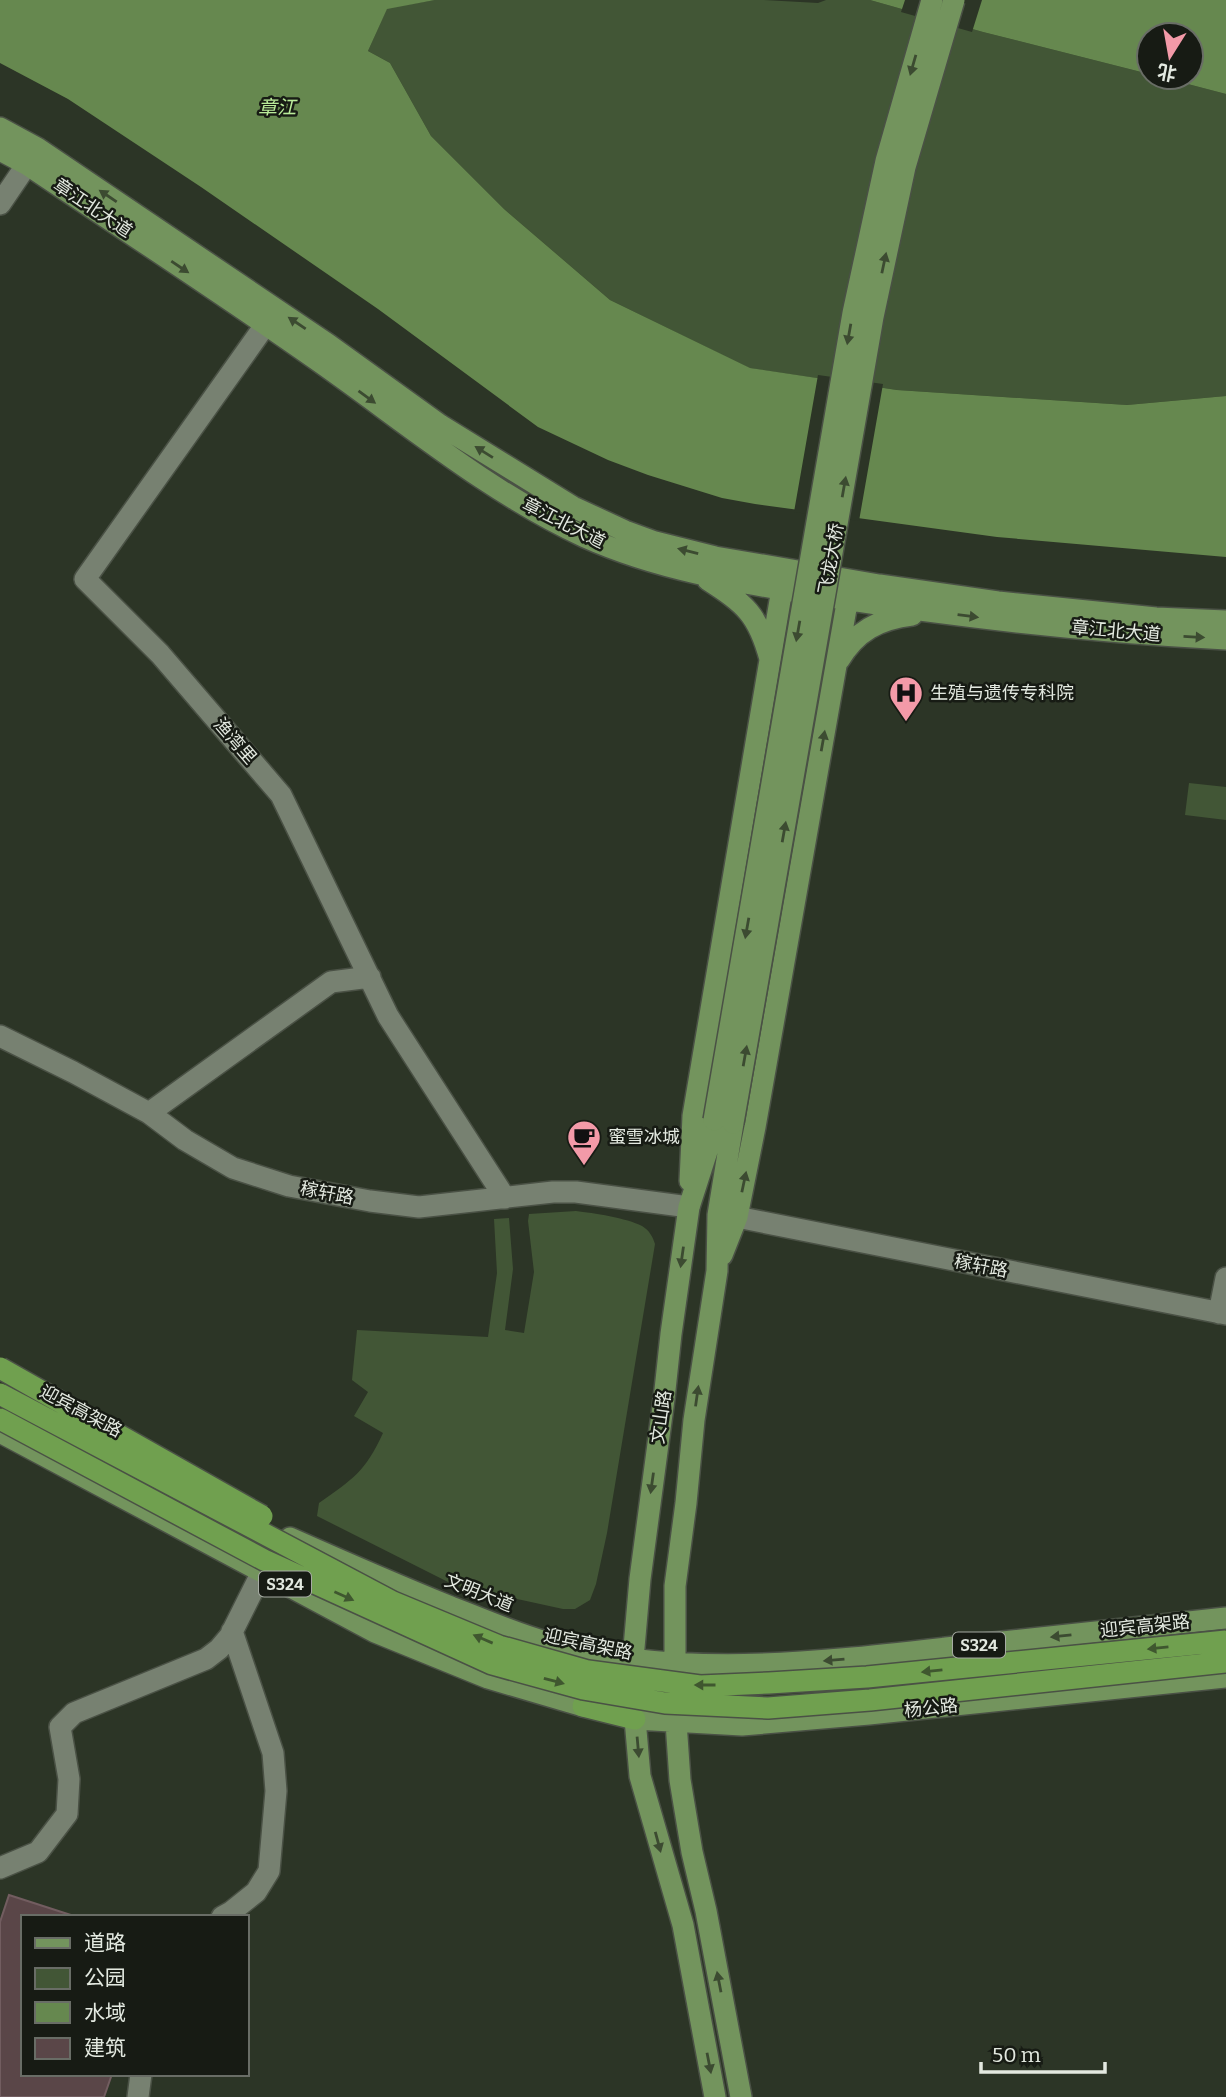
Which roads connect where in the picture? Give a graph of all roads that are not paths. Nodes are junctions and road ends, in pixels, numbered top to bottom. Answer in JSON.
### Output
{"nodes":[{"id":1,"x":932,"y":0,"type":"edge"},
{"id":2,"x":954,"y":0,"type":"edge"},
{"id":3,"x":0,"y":128,"type":"edge"},
{"id":4,"x":0,"y":150,"type":"edge"},
{"id":5,"x":32,"y":156,"type":"junction"},
{"id":6,"x":0,"y":204,"type":"edge"},
{"id":7,"x":266,"y":324,"type":"junction"},
{"id":8,"x":697,"y":573,"type":"junction"},
{"id":9,"x":784,"y":580,"type":"junction"},
{"id":10,"x":849,"y":590,"type":"junction"},
{"id":11,"x":936,"y":612,"type":"junction"},
{"id":12,"x":1226,"y":621,"type":"edge"},
{"id":13,"x":1226,"y":639,"type":"edge"},
{"id":14,"x":770,"y":661,"type":"junction"},
{"id":15,"x":836,"y":665,"type":"junction"},
{"id":16,"x":370,"y":977,"type":"junction"},
{"id":17,"x":0,"y":1036,"type":"edge"},
{"id":18,"x":149,"y":1113,"type":"junction"},
{"id":19,"x":724,"y":1121,"type":"junction"},
{"id":20,"x":505,"y":1198,"type":"junction"},
{"id":21,"x":689,"y":1207,"type":"junction"},
{"id":22,"x":737,"y":1217,"type":"junction"},
{"id":23,"x":717,"y":1270,"type":"junction"},
{"id":24,"x":1226,"y":1278,"type":"edge"},
{"id":25,"x":1223,"y":1314,"type":"edge"},
{"id":26,"x":0,"y":1368,"type":"edge"},
{"id":27,"x":0,"y":1383,"type":"edge"},
{"id":28,"x":0,"y":1394,"type":"edge"},
{"id":29,"x":0,"y":1419,"type":"edge"},
{"id":30,"x":0,"y":1432,"type":"edge"},
{"id":31,"x":262,"y":1572,"type":"junction"},
{"id":32,"x":393,"y":1602,"type":"junction"},
{"id":33,"x":1226,"y":1618,"type":"edge"},
{"id":34,"x":232,"y":1631,"type":"junction"},
{"id":35,"x":1226,"y":1641,"type":"edge"},
{"id":36,"x":633,"y":1659,"type":"junction"},
{"id":37,"x":1226,"y":1662,"type":"edge"},
{"id":38,"x":675,"y":1663,"type":"junction"},
{"id":39,"x":1226,"y":1677,"type":"edge"},
{"id":40,"x":583,"y":1706,"type":"joint"},
{"id":41,"x":635,"y":1719,"type":"junction"},
{"id":42,"x":676,"y":1722,"type":"junction"},
{"id":43,"x":0,"y":1868,"type":"edge"},
{"id":44,"x":226,"y":1915,"type":"edge"},
{"id":45,"x":141,"y":2076,"type":"edge"},
{"id":46,"x":138,"y":2097,"type":"edge"},
{"id":47,"x":715,"y":2097,"type":"edge"},
{"id":48,"x":741,"y":2097,"type":"edge"}],
"edges":[{"from":1,"to":19,"type":"main road","name":"飞龙大桥","one_way":true,"bridge":true},
{"from":19,"to":2,"type":"main road","name":"飞龙大桥","one_way":true,"bridge":true},
{"from":3,"to":5,"type":"main road","name":"章江北大道"},
{"from":4,"to":5,"type":"main road","name":"章江北大道"},
{"from":5,"to":6,"type":"street"},
{"from":5,"to":7,"type":"main road","name":"章江北大道","one_way":true},
{"from":9,"to":5,"type":"main road","name":"章江北大道","one_way":true},
{"from":7,"to":8,"type":"main road","name":"章江北大道","one_way":true},
{"from":7,"to":16,"type":"street","name":"渔湾里"},
{"from":8,"to":9,"type":"main road","name":"章江北大道"},
{"from":8,"to":14,"type":"main road"},
{"from":9,"to":10,"type":"main road","name":"章江北大道"},
{"from":9,"to":14,"type":"main road"},
{"from":10,"to":11,"type":"main road","name":"章江北大道"},
{"from":10,"to":12,"type":"main road","name":"章江北大道"},
{"from":10,"to":15,"type":"main road"},
{"from":11,"to":13,"type":"main road","name":"章江北大道","one_way":true},
{"from":11,"to":15,"type":"main road"},
{"from":14,"to":21,"type":"main road"},
{"from":22,"to":15,"type":"main road","one_way":true},
{"from":16,"to":18,"type":"street"},
{"from":16,"to":20,"type":"street","name":"渔湾里"},
{"from":17,"to":18,"type":"street","name":"稼轩路"},
{"from":18,"to":20,"type":"street","name":"稼轩路"},
{"from":19,"to":21,"type":"main road","name":"文山路"},
{"from":19,"to":23,"type":"main road","name":"文山路"},
{"from":20,"to":21,"type":"street","name":"稼轩路"},
{"from":21,"to":36,"type":"main road","name":"文山路","one_way":true},
{"from":22,"to":23,"type":"main road"},
{"from":22,"to":25,"type":"street","name":"稼轩路"},
{"from":38,"to":23,"type":"main road","name":"文山路","one_way":true},
{"from":24,"to":25,"type":"street"},
{"from":26,"to":32,"type":"highway","bridge":true},
{"from":27,"to":36,"type":"main road","name":"文明大道","number":"S324"},
{"from":28,"to":32,"type":"highway","name":"迎宾高架路","bridge":true},
{"from":29,"to":37,"type":"highway","one_way":true,"bridge":true},
{"from":30,"to":31,"type":"main road","number":"S324"},
{"from":31,"to":34,"type":"street"},
{"from":31,"to":40,"type":"main road","number":"S324"},
{"from":35,"to":32,"type":"highway","name":"迎宾高架路","one_way":true,"bridge":true},
{"from":33,"to":38,"type":"main road","number":"S324","one_way":true},
{"from":34,"to":43,"type":"street"},
{"from":34,"to":44,"type":"street"},
{"from":36,"to":38,"type":"main road","name":"文明大道","number":"S324"},
{"from":36,"to":41,"type":"main road","name":"文山路"},
{"from":38,"to":42,"type":"main road"},
{"from":39,"to":42,"type":"main road","name":"杨公路","number":"S324"},
{"from":40,"to":41,"type":"highway","number":"S324"},
{"from":41,"to":42,"type":"main road","name":"杨公路","number":"S324"},
{"from":41,"to":47,"type":"main road","one_way":true},
{"from":48,"to":42,"type":"main road","one_way":true},
{"from":45,"to":46,"type":"street"}]}
